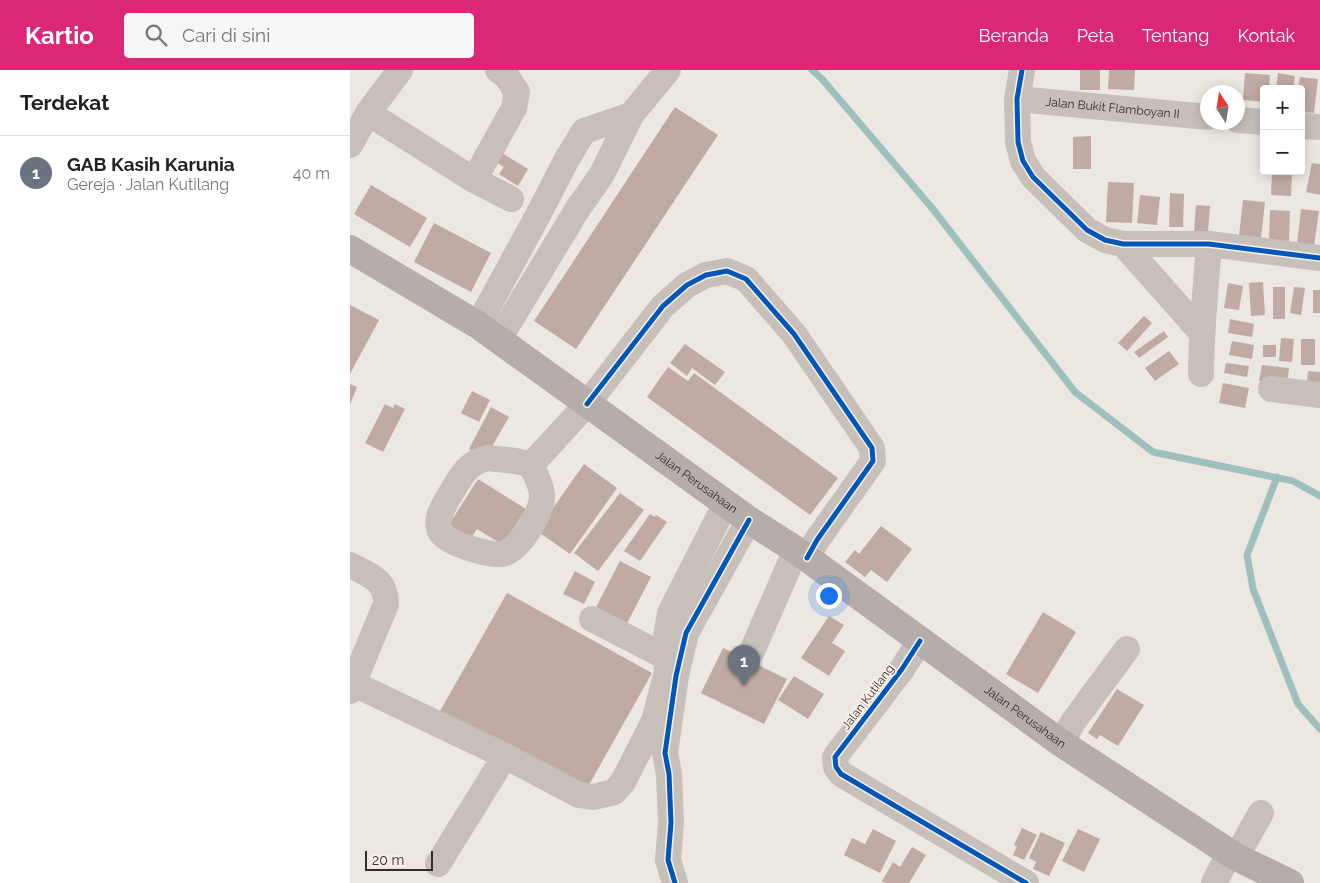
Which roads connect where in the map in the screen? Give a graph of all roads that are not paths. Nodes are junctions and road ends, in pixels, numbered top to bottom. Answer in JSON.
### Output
{"nodes":[{"id":1,"x":400,"y":70,"type":"edge"},
{"id":2,"x":498,"y":70,"type":"edge"},
{"id":3,"x":668,"y":70,"type":"edge"},
{"id":4,"x":1022,"y":70,"type":"edge"},
{"id":5,"x":1017,"y":99,"type":"junction"},
{"id":6,"x":368,"y":113,"type":"junction"},
{"id":7,"x":631,"y":115,"type":"junction"},
{"id":8,"x":1200,"y":116,"type":"edge"},
{"id":9,"x":1245,"y":121,"type":"edge"},
{"id":10,"x":1260,"y":122,"type":"edge"},
{"id":11,"x":1305,"y":126,"type":"edge"},
{"id":12,"x":1320,"y":127,"type":"edge"},
{"id":13,"x":350,"y":145,"type":"edge"},
{"id":14,"x":474,"y":180,"type":"junction"},
{"id":15,"x":511,"y":199,"type":"dead end"},
{"id":16,"x":527,"y":235,"type":"junction"},
{"id":17,"x":1123,"y":244,"type":"junction"},
{"id":18,"x":1209,"y":244,"type":"junction"},
{"id":19,"x":350,"y":249,"type":"edge"},
{"id":20,"x":553,"y":250,"type":"junction"},
{"id":21,"x":1320,"y":258,"type":"edge"},
{"id":22,"x":488,"y":332,"type":"junction"},
{"id":23,"x":1202,"y":333,"type":"junction"},
{"id":24,"x":1201,"y":374,"type":"dead end"},
{"id":25,"x":1271,"y":388,"type":"dead end"},
{"id":26,"x":1320,"y":395,"type":"edge"},
{"id":27,"x":587,"y":404,"type":"junction"},
{"id":28,"x":531,"y":465,"type":"dead end"},
{"id":29,"x":726,"y":503,"type":"junction"},
{"id":30,"x":749,"y":520,"type":"junction"},
{"id":31,"x":801,"y":554,"type":"junction"},
{"id":32,"x":350,"y":565,"type":"edge"},
{"id":33,"x":592,"y":619,"type":"dead end"},
{"id":34,"x":920,"y":641,"type":"junction"},
{"id":35,"x":1127,"y":649,"type":"dead end"},
{"id":36,"x":752,"y":651,"type":"dead end"},
{"id":37,"x":666,"y":657,"type":"junction"},
{"id":38,"x":352,"y":687,"type":"edge"},
{"id":39,"x":1061,"y":743,"type":"junction"},
{"id":40,"x":505,"y":756,"type":"junction"},
{"id":41,"x":1261,"y":813,"type":"dead end"},
{"id":42,"x":1233,"y":854,"type":"junction"},
{"id":43,"x":438,"y":864,"type":"dead end"},
{"id":44,"x":1256,"y":876,"type":"edge"},
{"id":45,"x":675,"y":883,"type":"edge"},
{"id":46,"x":1026,"y":883,"type":"edge"},
{"id":47,"x":1214,"y":883,"type":"edge"},
{"id":48,"x":1290,"y":883,"type":"edge"}],
"edges":[{"from":1,"to":6,"type":"street"},
{"from":2,"to":14,"type":"street"},
{"from":3,"to":7,"type":"street"},
{"from":4,"to":5,"type":"street"},
{"from":5,"to":8,"type":"street","name":"Jalan Bukit Flamboyan II"},
{"from":5,"to":17,"type":"street"},
{"from":6,"to":13,"type":"street"},
{"from":6,"to":14,"type":"street"},
{"from":7,"to":16,"type":"street"},
{"from":7,"to":20,"type":"street"},
{"from":9,"to":10,"type":"street"},
{"from":11,"to":12,"type":"street"},
{"from":14,"to":15,"type":"street"},
{"from":16,"to":20,"type":"street"},
{"from":16,"to":22,"type":"street"},
{"from":17,"to":18,"type":"street"},
{"from":17,"to":23,"type":"street"},
{"from":18,"to":21,"type":"street"},
{"from":18,"to":23,"type":"street"},
{"from":19,"to":22,"type":"main road","name":"Jalan Perusahaan"},
{"from":20,"to":22,"type":"street"},
{"from":22,"to":27,"type":"main road","name":"Jalan Perusahaan"},
{"from":23,"to":24,"type":"street"},
{"from":25,"to":26,"type":"street"},
{"from":27,"to":28,"type":"street"},
{"from":27,"to":29,"type":"main road","name":"Jalan Perusahaan"},
{"from":27,"to":31,"type":"street"},
{"from":29,"to":30,"type":"main road","name":"Jalan Perusahaan"},
{"from":29,"to":37,"type":"street"},
{"from":30,"to":31,"type":"main road","name":"Jalan Perusahaan"},
{"from":30,"to":45,"type":"street"},
{"from":31,"to":34,"type":"main road","name":"Jalan Perusahaan"},
{"from":31,"to":36,"type":"street"},
{"from":32,"to":38,"type":"street"},
{"from":33,"to":37,"type":"street"},
{"from":34,"to":39,"type":"main road","name":"Jalan Perusahaan"},
{"from":34,"to":46,"type":"street","name":"Jalan Kutilang"},
{"from":35,"to":39,"type":"street"},
{"from":37,"to":40,"type":"street"},
{"from":38,"to":40,"type":"street"},
{"from":39,"to":42,"type":"main road","name":"Jalan Perusahaan"},
{"from":40,"to":43,"type":"street"},
{"from":41,"to":42,"type":"street"},
{"from":42,"to":44,"type":"main road","name":"Jalan Perusahaan"},
{"from":42,"to":47,"type":"street"},
{"from":44,"to":48,"type":"main road","name":"Jalan Perusahaan"}]}
